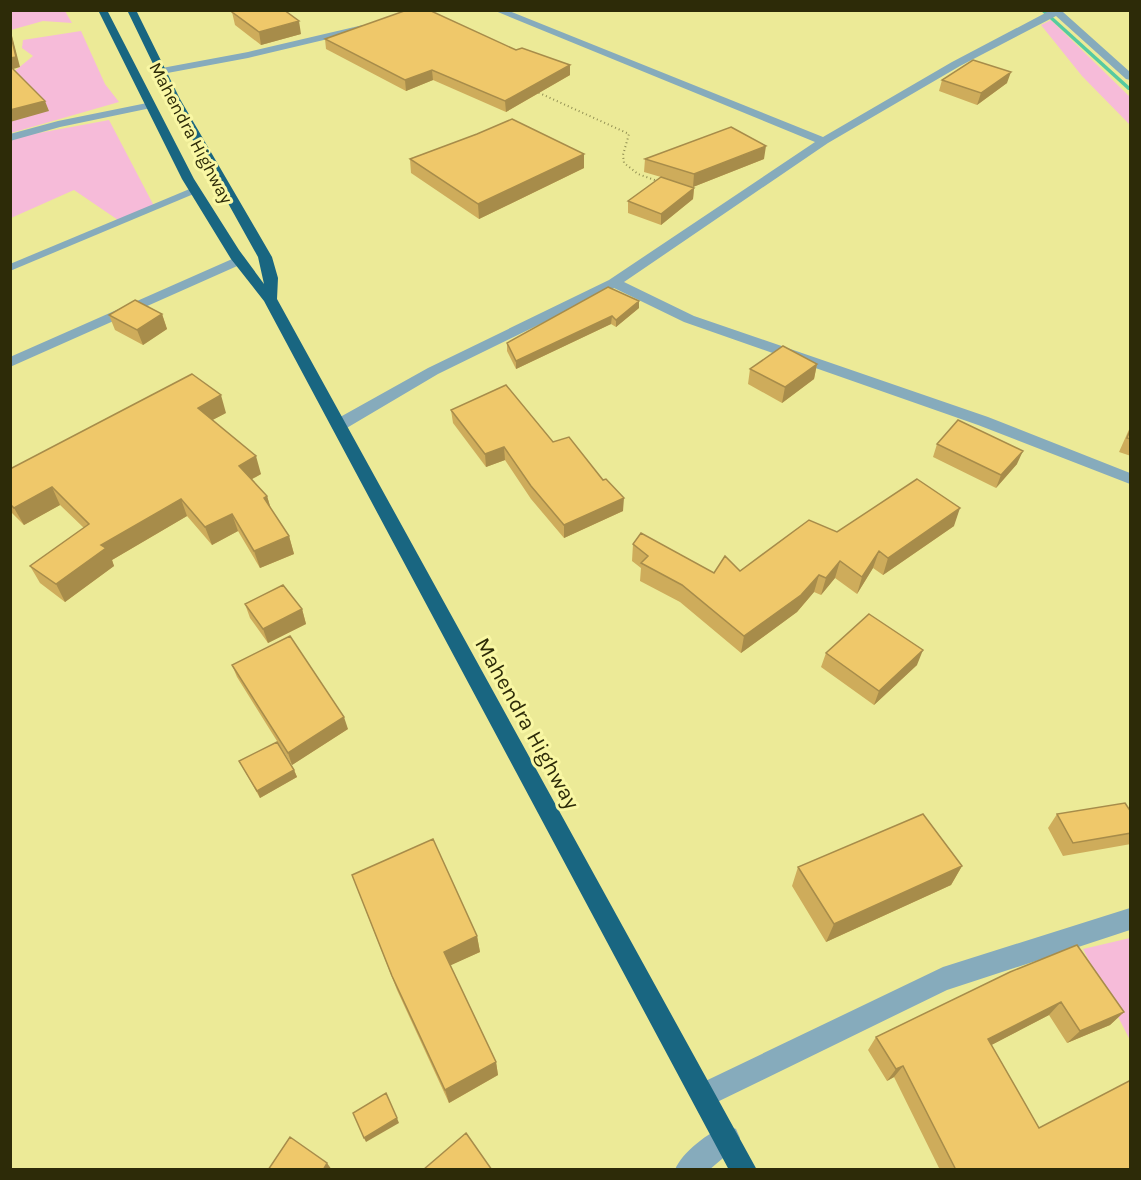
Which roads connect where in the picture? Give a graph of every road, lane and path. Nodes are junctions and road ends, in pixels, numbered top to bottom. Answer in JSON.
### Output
{"nodes":[{"id":1,"x":102,"y":10,"type":"edge"},
{"id":2,"x":131,"y":10,"type":"edge"},
{"id":3,"x":497,"y":10,"type":"edge"},
{"id":4,"x":1058,"y":11,"type":"edge"},
{"id":5,"x":376,"y":25,"type":"edge"},
{"id":6,"x":162,"y":71,"type":"junction"},
{"id":7,"x":1131,"y":77,"type":"edge"},
{"id":8,"x":530,"y":89,"type":"edge"},
{"id":9,"x":147,"y":106,"type":"junction"},
{"id":10,"x":10,"y":138,"type":"edge"},
{"id":11,"x":824,"y":141,"type":"junction"},
{"id":12,"x":660,"y":182,"type":"edge"},
{"id":13,"x":192,"y":191,"type":"junction"},
{"id":14,"x":238,"y":260,"type":"junction"},
{"id":15,"x":10,"y":268,"type":"edge"},
{"id":16,"x":614,"y":283,"type":"junction"},
{"id":17,"x":270,"y":299,"type":"junction"},
{"id":18,"x":10,"y":363,"type":"edge"},
{"id":19,"x":339,"y":425,"type":"junction"},
{"id":20,"x":1131,"y":479,"type":"edge"},
{"id":21,"x":1131,"y":919,"type":"edge"},
{"id":22,"x":704,"y":1095,"type":"junction"},
{"id":23,"x":727,"y":1138,"type":"junction"},
{"id":24,"x":688,"y":1170,"type":"edge"},
{"id":25,"x":744,"y":1170,"type":"edge"}],
"edges":[{"from":1,"to":9,"type":"highway","name":"Mahendra Highway"},
{"from":2,"to":6,"type":"highway","name":"Mahendra Highway"},
{"from":3,"to":11,"type":"street"},
{"from":4,"to":7,"type":"street"},
{"from":4,"to":11,"type":"street"},
{"from":5,"to":6,"type":"street"},
{"from":6,"to":17,"type":"highway","name":"Mahendra Highway"},
{"from":8,"to":12,"type":"path"},
{"from":9,"to":10,"type":"street"},
{"from":9,"to":13,"type":"highway","name":"Mahendra Highway"},
{"from":11,"to":16,"type":"street"},
{"from":13,"to":14,"type":"highway","name":"Mahendra Highway"},
{"from":13,"to":15,"type":"lane"},
{"from":14,"to":17,"type":"highway","name":"Mahendra Highway"},
{"from":14,"to":18,"type":"street"},
{"from":16,"to":19,"type":"street"},
{"from":16,"to":20,"type":"street"},
{"from":17,"to":19,"type":"highway","name":"Mahendra Highway"},
{"from":19,"to":22,"type":"highway","name":"Mahendra Highway"},
{"from":21,"to":22,"type":"street"},
{"from":22,"to":23,"type":"highway","name":"Mahendra Highway"},
{"from":23,"to":24,"type":"street"},
{"from":23,"to":25,"type":"highway","name":"Mahendra Highway"}]}
